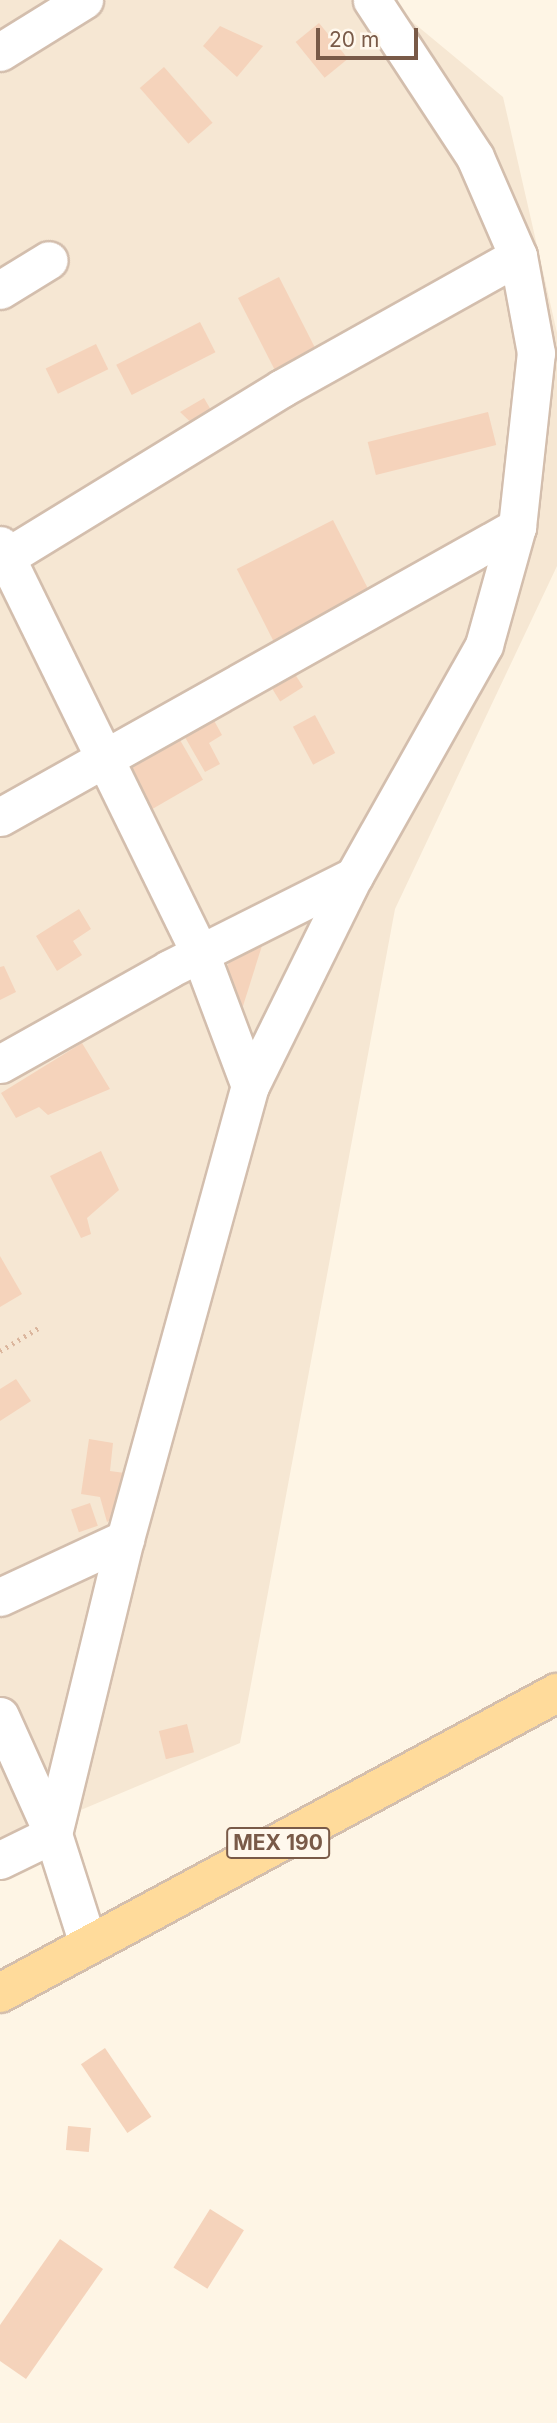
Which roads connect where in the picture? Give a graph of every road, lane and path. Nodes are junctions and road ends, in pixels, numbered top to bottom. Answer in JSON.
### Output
{"nodes":[{"id":1,"x":85,"y":0,"type":"edge"},
{"id":2,"x":372,"y":0,"type":"edge"},
{"id":3,"x":0,"y":52,"type":"edge"},
{"id":4,"x":519,"y":256,"type":"junction"},
{"id":5,"x":49,"y":260,"type":"dead end"},
{"id":6,"x":0,"y":290,"type":"edge"},
{"id":7,"x":517,"y":527,"type":"junction"},
{"id":8,"x":2,"y":554,"type":"edge"},
{"id":9,"x":103,"y":757,"type":"junction"},
{"id":10,"x":0,"y":817,"type":"edge"},
{"id":11,"x":354,"y":876,"type":"junction"},
{"id":12,"x":200,"y":953,"type":"junction"},
{"id":13,"x":0,"y":1064,"type":"edge"},
{"id":14,"x":250,"y":1086,"type":"junction"},
{"id":15,"x":40,"y":1328,"type":"dead end"},
{"id":16,"x":0,"y":1351,"type":"edge"},
{"id":17,"x":125,"y":1539,"type":"junction"},
{"id":18,"x":0,"y":1597,"type":"edge"},
{"id":19,"x":557,"y":1693,"type":"edge"},
{"id":20,"x":0,"y":1716,"type":"edge"},
{"id":21,"x":52,"y":1834,"type":"junction"},
{"id":22,"x":0,"y":1860,"type":"edge"},
{"id":23,"x":88,"y":1944,"type":"junction"},
{"id":24,"x":0,"y":1993,"type":"edge"}],
"edges":[{"from":1,"to":3,"type":"street"},
{"from":2,"to":4,"type":"street"},
{"from":4,"to":7,"type":"street"},
{"from":4,"to":8,"type":"street"},
{"from":5,"to":6,"type":"street"},
{"from":7,"to":9,"type":"street"},
{"from":7,"to":11,"type":"street"},
{"from":8,"to":9,"type":"street"},
{"from":9,"to":10,"type":"street"},
{"from":9,"to":12,"type":"street"},
{"from":11,"to":12,"type":"street"},
{"from":11,"to":14,"type":"street"},
{"from":12,"to":13,"type":"street"},
{"from":12,"to":14,"type":"street"},
{"from":14,"to":17,"type":"street"},
{"from":15,"to":16,"type":"path"},
{"from":17,"to":18,"type":"street"},
{"from":17,"to":21,"type":"street"},
{"from":19,"to":23,"type":"main road","number":"MEX 190"},
{"from":20,"to":21,"type":"street"},
{"from":21,"to":22,"type":"street"},
{"from":21,"to":23,"type":"street"},
{"from":23,"to":24,"type":"main road","number":"MEX 190"}]}
